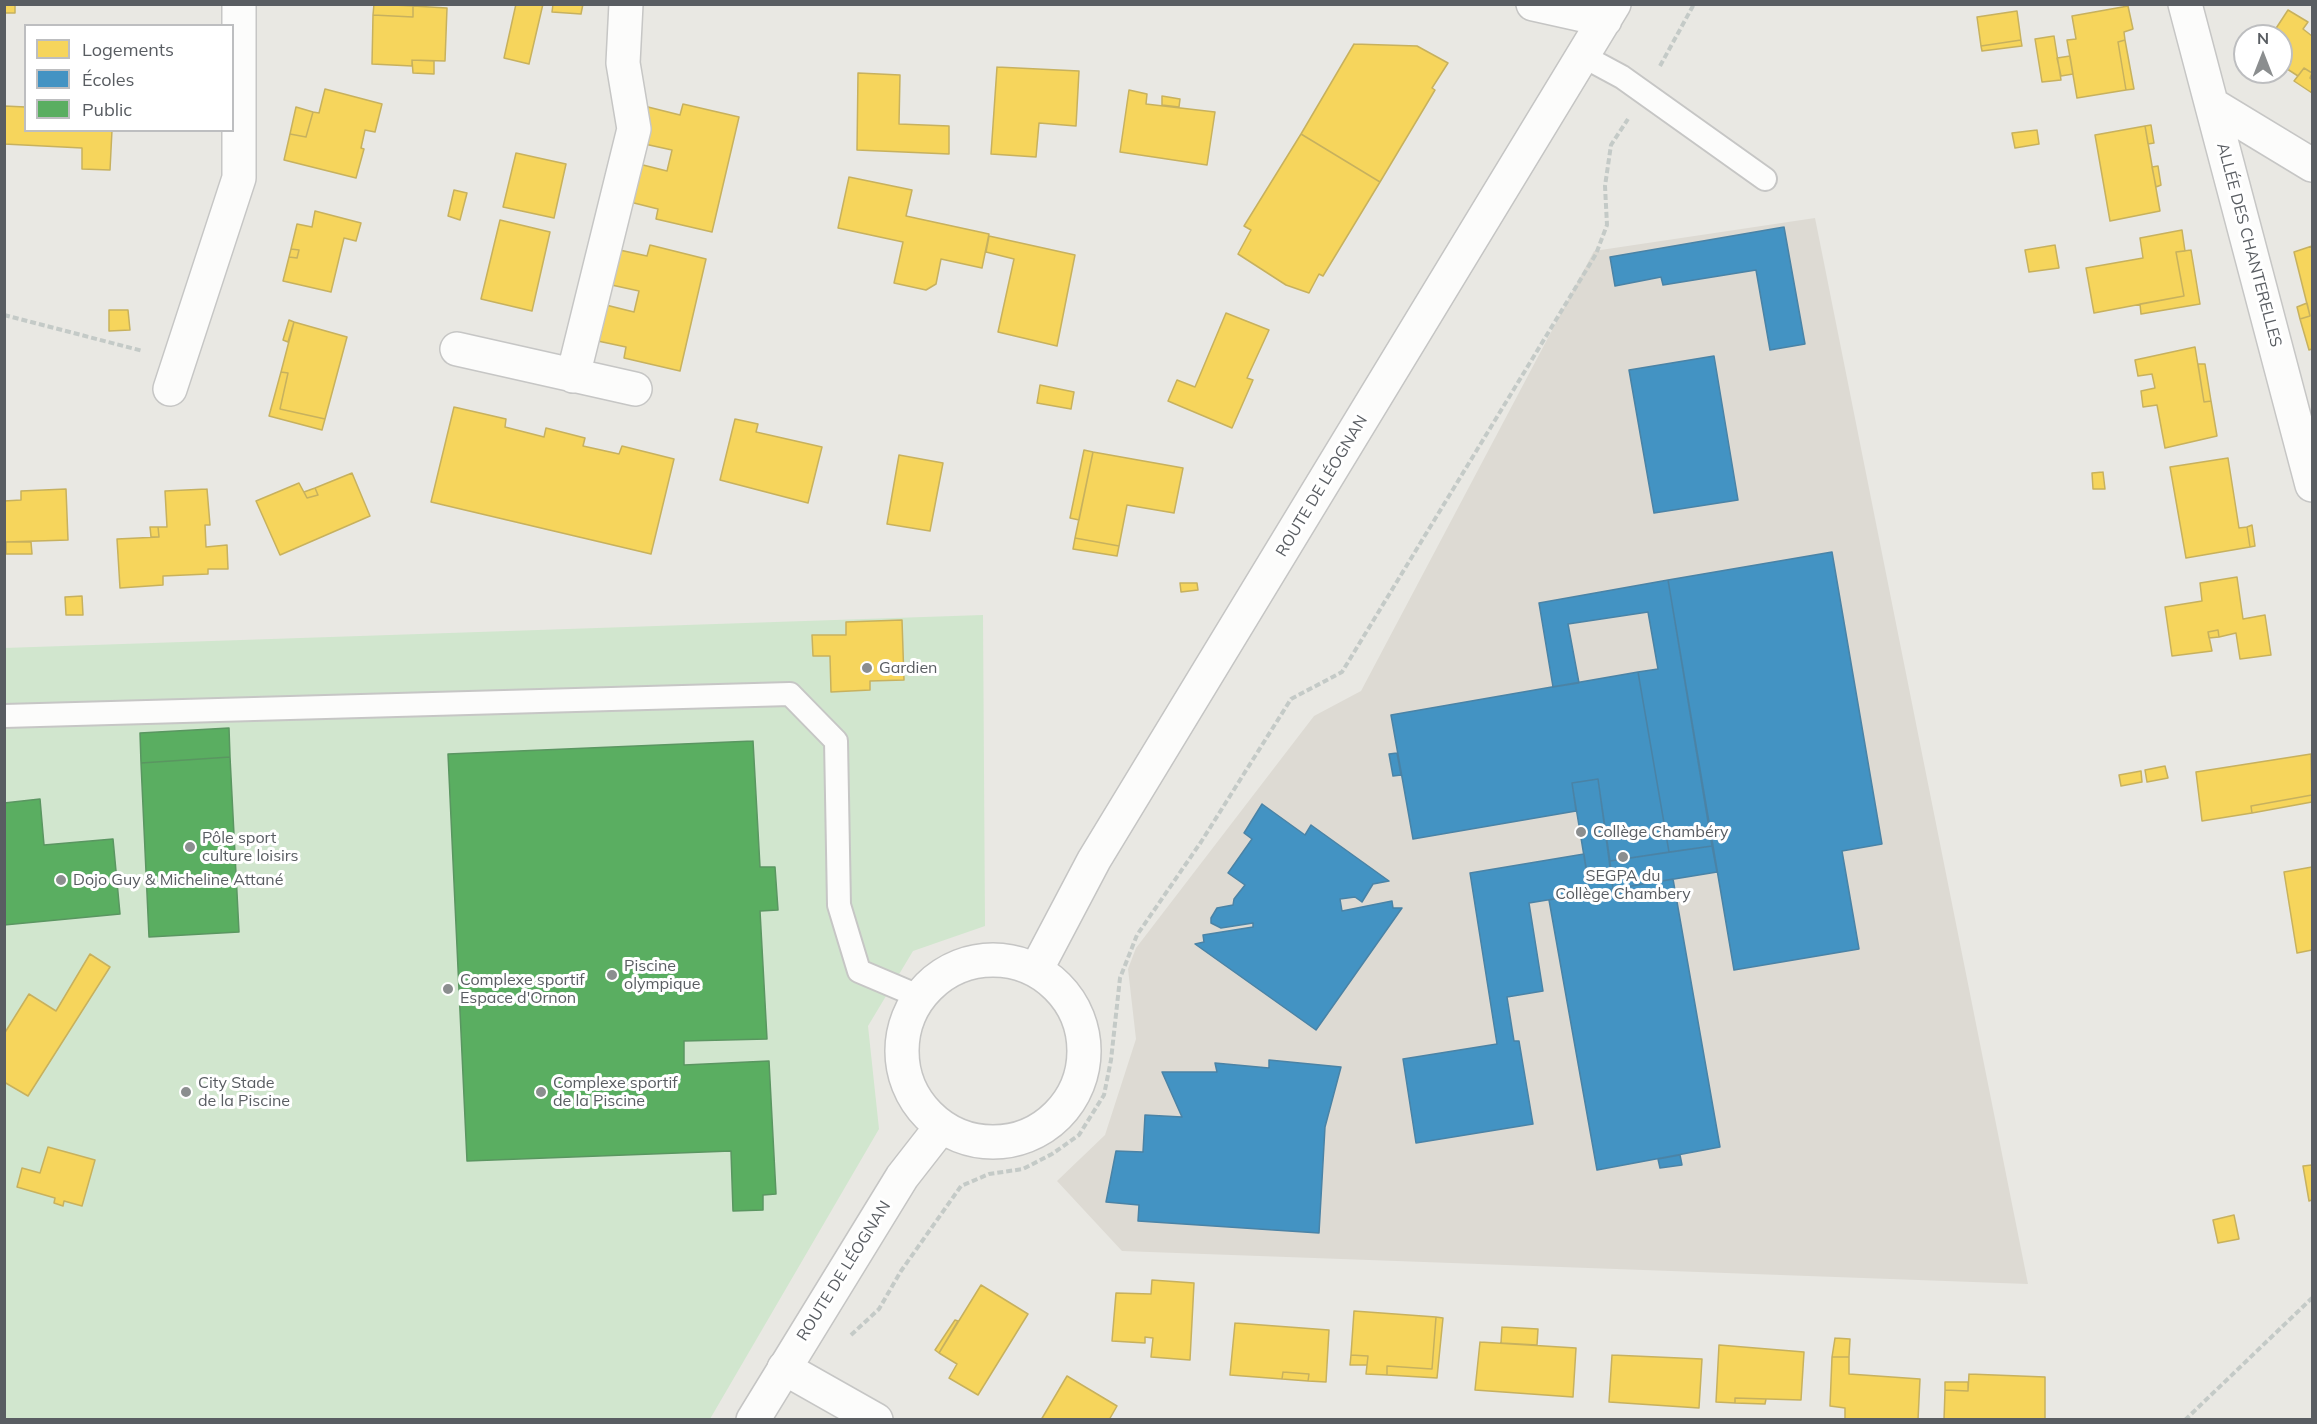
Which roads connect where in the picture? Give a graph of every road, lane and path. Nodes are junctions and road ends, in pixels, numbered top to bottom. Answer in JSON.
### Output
{"nodes":[{"id":1,"x":239,"y":4,"type":"edge"},
{"id":2,"x":626,"y":4,"type":"edge"},
{"id":3,"x":1533,"y":4,"type":"edge"},
{"id":4,"x":1694,"y":4,"type":"edge"},
{"id":5,"x":2185,"y":4,"type":"edge"},
{"id":6,"x":1609,"y":12,"type":"edge"},
{"id":7,"x":1583,"y":56,"type":"junction"},
{"id":8,"x":1645,"y":93,"type":"junction"},
{"id":9,"x":2212,"y":105,"type":"junction"},
{"id":10,"x":2313,"y":165,"type":"edge"},
{"id":11,"x":1765,"y":178,"type":"dead end"},
{"id":12,"x":4,"y":315,"type":"edge"},
{"id":13,"x":457,"y":349,"type":"dead end"},
{"id":14,"x":175,"y":375,"type":"joint"},
{"id":15,"x":573,"y":376,"type":"junction"},
{"id":16,"x":635,"y":389,"type":"dead end"},
{"id":17,"x":2313,"y":485,"type":"edge"},
{"id":18,"x":4,"y":716,"type":"edge"},
{"id":19,"x":1036,"y":970,"type":"junction"},
{"id":20,"x":918,"y":996,"type":"junction"},
{"id":21,"x":941,"y":1127,"type":"junction"},
{"id":22,"x":2313,"y":1298,"type":"edge"},
{"id":23,"x":847,"y":1339,"type":"dead end"},
{"id":24,"x":784,"y":1368,"type":"junction"},
{"id":25,"x":753,"y":1419,"type":"edge"},
{"id":26,"x":876,"y":1419,"type":"edge"},
{"id":27,"x":2186,"y":1419,"type":"edge"}],
"edges":[{"from":1,"to":14,"type":"main road"},
{"from":2,"to":15,"type":"main road"},
{"from":3,"to":6,"type":"main road"},
{"from":4,"to":8,"type":"path"},
{"from":5,"to":9,"type":"main road","name":"ALLÉE DES CHANTERELLES"},
{"from":6,"to":7,"type":"main road","name":"ROUTE DE LÉOGNAN"},
{"from":7,"to":8,"type":"lane"},
{"from":7,"to":19,"type":"main road","name":"ROUTE DE LÉOGNAN"},
{"from":8,"to":11,"type":"lane"},
{"from":8,"to":23,"type":"path"},
{"from":9,"to":10,"type":"main road"},
{"from":9,"to":17,"type":"main road","name":"ALLÉE DES CHANTERELLES"},
{"from":12,"to":14,"type":"path"},
{"from":13,"to":15,"type":"main road"},
{"from":15,"to":16,"type":"main road"},
{"from":18,"to":20,"type":"lane"},
{"from":19,"to":20,"type":"main road"},
{"from":19,"to":21,"type":"main road"},
{"from":20,"to":21,"type":"main road"},
{"from":21,"to":24,"type":"main road","name":"ROUTE DE LÉOGNAN"},
{"from":22,"to":27,"type":"path"},
{"from":24,"to":25,"type":"main road","name":"ROUTE DE LÉOGNAN"},
{"from":24,"to":26,"type":"main road"}]}
